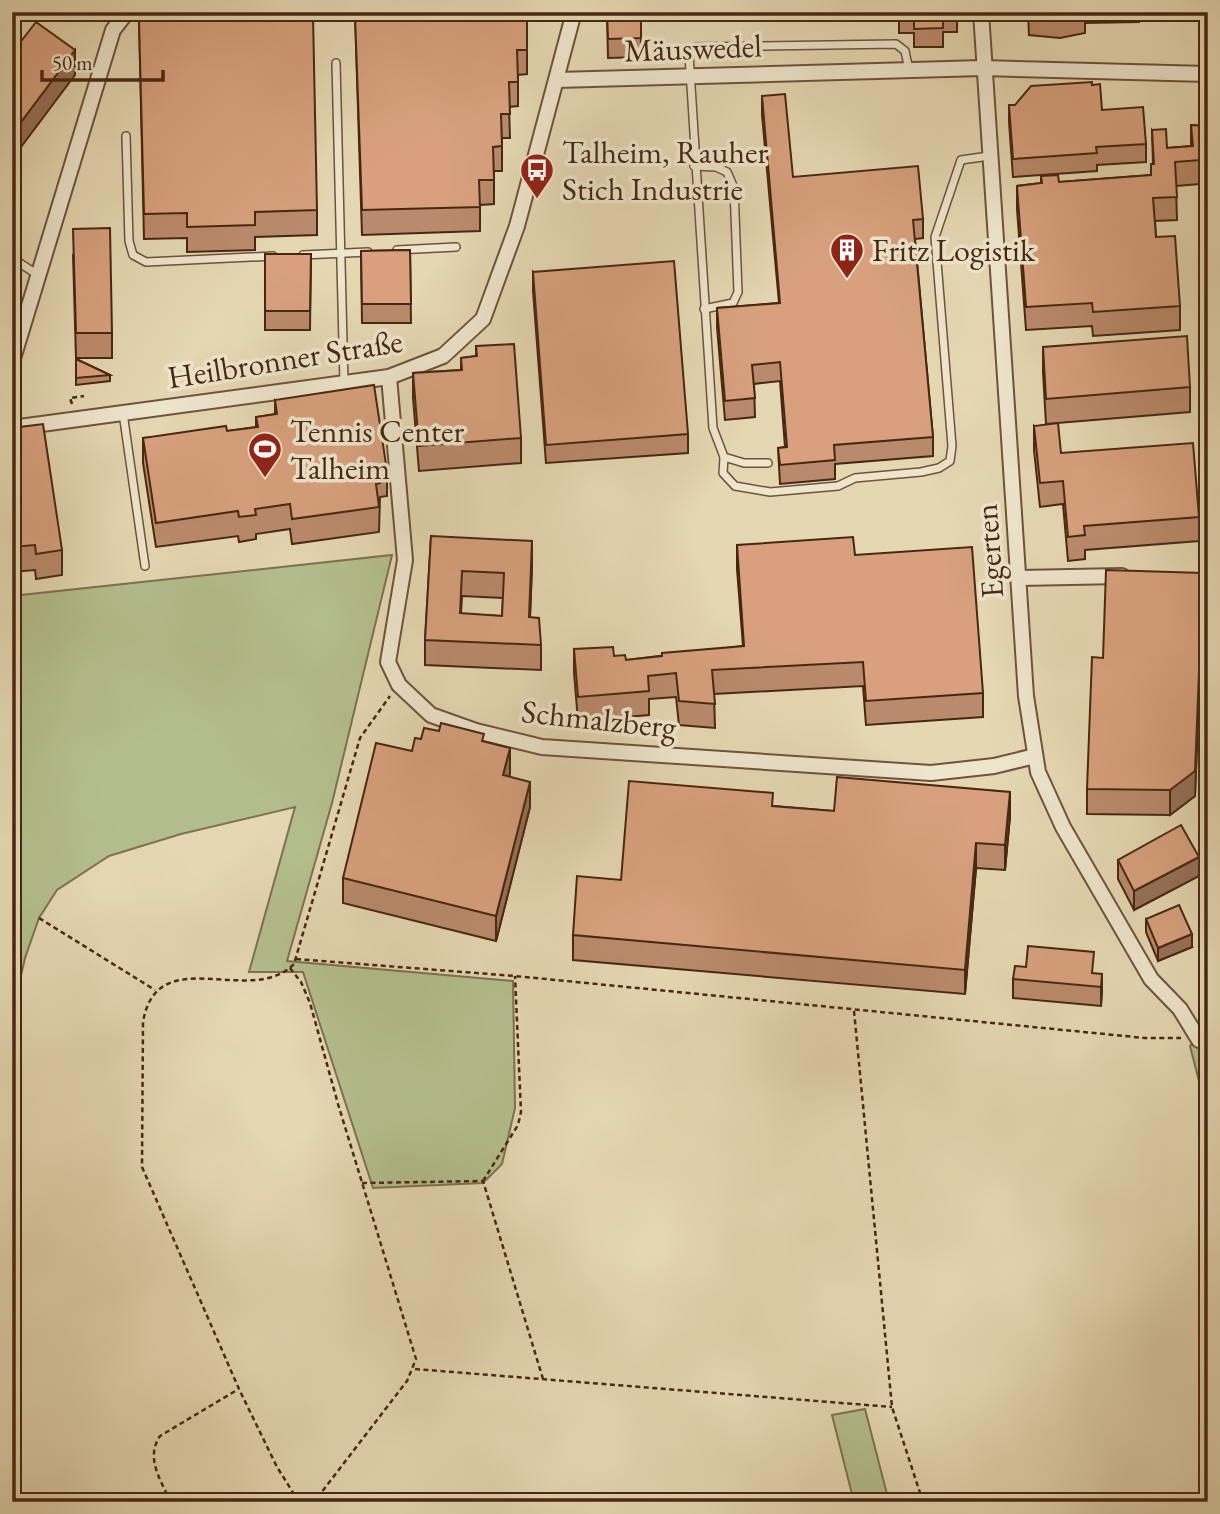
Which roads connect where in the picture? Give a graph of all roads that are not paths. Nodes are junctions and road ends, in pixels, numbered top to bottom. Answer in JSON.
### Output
{"nodes":[{"id":1,"x":127,"y":12,"type":"edge"},
{"id":2,"x":574,"y":12,"type":"edge"},
{"id":3,"x":981,"y":12,"type":"edge"},
{"id":4,"x":336,"y":64,"type":"dead end"},
{"id":5,"x":982,"y":68,"type":"junction"},
{"id":6,"x":909,"y":71,"type":"junction"},
{"id":7,"x":1208,"y":75,"type":"edge"},
{"id":8,"x":688,"y":77,"type":"junction"},
{"id":9,"x":557,"y":80,"type":"junction"},
{"id":10,"x":126,"y":136,"type":"dead end"},
{"id":11,"x":989,"y":156,"type":"junction"},
{"id":12,"x":694,"y":166,"type":"junction"},
{"id":13,"x":456,"y":247,"type":"dead end"},
{"id":14,"x":379,"y":251,"type":"edge"},
{"id":15,"x":392,"y":251,"type":"edge"},
{"id":16,"x":341,"y":254,"type":"junction"},
{"id":17,"x":299,"y":255,"type":"edge"},
{"id":18,"x":285,"y":256,"type":"edge"},
{"id":19,"x":12,"y":258,"type":"edge"},
{"id":20,"x":39,"y":276,"type":"junction"},
{"id":21,"x":704,"y":309,"type":"junction"},
{"id":22,"x":12,"y":362,"type":"edge"},
{"id":23,"x":390,"y":377,"type":"junction"},
{"id":24,"x":344,"y":383,"type":"junction"},
{"id":25,"x":123,"y":413,"type":"junction"},
{"id":26,"x":12,"y":428,"type":"edge"},
{"id":27,"x":724,"y":457,"type":"junction"},
{"id":28,"x":768,"y":463,"type":"dead end"},
{"id":29,"x":145,"y":566,"type":"dead end"},
{"id":30,"x":1140,"y":576,"type":"edge"},
{"id":31,"x":1019,"y":578,"type":"junction"},
{"id":32,"x":1035,"y":756,"type":"junction"},
{"id":33,"x":1198,"y":1039,"type":"road end"}],
"edges":[{"from":1,"to":20,"type":"street"},
{"from":2,"to":9,"type":"street","name":"Heilbronner Straße"},
{"from":3,"to":5,"type":"street","name":"Egerten"},
{"from":4,"to":16,"type":"lane"},
{"from":5,"to":6,"type":"street","name":"Mäuswedel"},
{"from":5,"to":7,"type":"street","name":"Mäuswedel"},
{"from":5,"to":11,"type":"street","name":"Egerten"},
{"from":6,"to":8,"type":"street","name":"Mäuswedel"},
{"from":6,"to":8,"type":"lane"},
{"from":8,"to":9,"type":"street","name":"Mäuswedel"},
{"from":8,"to":12,"type":"lane"},
{"from":9,"to":23,"type":"street","name":"Heilbronner Straße"},
{"from":10,"to":18,"type":"lane"},
{"from":11,"to":27,"type":"lane"},
{"from":11,"to":31,"type":"street","name":"Egerten"},
{"from":12,"to":21,"type":"lane"},
{"from":12,"to":21,"type":"lane"},
{"from":13,"to":15,"type":"lane"},
{"from":14,"to":16,"type":"lane"},
{"from":16,"to":17,"type":"lane"},
{"from":16,"to":24,"type":"lane"},
{"from":19,"to":20,"type":"lane"},
{"from":20,"to":22,"type":"street"},
{"from":21,"to":27,"type":"lane"},
{"from":23,"to":24,"type":"street","name":"Heilbronner Straße"},
{"from":23,"to":32,"type":"street","name":"Schmalzberg"},
{"from":24,"to":25,"type":"street","name":"Heilbronner Straße"},
{"from":25,"to":26,"type":"street","name":"Heilbronner Straße"},
{"from":25,"to":29,"type":"lane"},
{"from":27,"to":28,"type":"lane"},
{"from":30,"to":31,"type":"street"},
{"from":31,"to":32,"type":"street","name":"Egerten"},
{"from":32,"to":33,"type":"street","name":"Egerten"}]}
